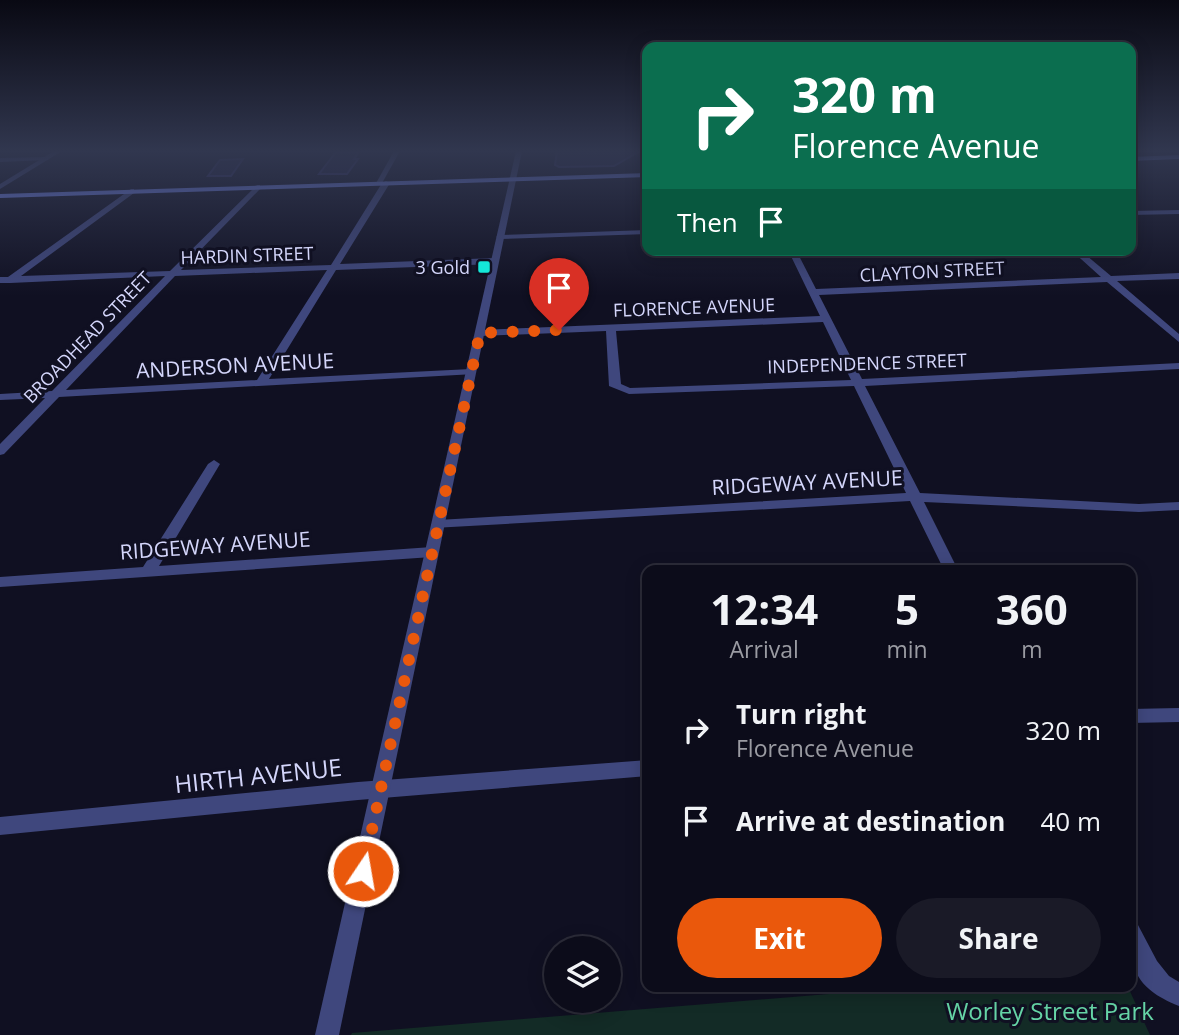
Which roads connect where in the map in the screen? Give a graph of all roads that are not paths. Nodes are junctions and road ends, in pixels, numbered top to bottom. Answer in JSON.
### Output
{"nodes":[{"id":1,"x":119,"y":199,"type":"edge"},
{"id":2,"x":245,"y":199,"type":"edge"},
{"id":3,"x":372,"y":199,"type":"edge"},
{"id":4,"x":508,"y":199,"type":"edge"},
{"id":5,"x":1179,"y":212,"type":"edge"},
{"id":6,"x":1136,"y":214,"type":"edge"},
{"id":7,"x":642,"y":232,"type":"edge"},
{"id":8,"x":500,"y":237,"type":"junction"},
{"id":9,"x":795,"y":256,"type":"edge"},
{"id":10,"x":1082,"y":256,"type":"edge"},
{"id":11,"x":495,"y":261,"type":"junction"},
{"id":12,"x":333,"y":267,"type":"junction"},
{"id":13,"x":173,"y":274,"type":"junction"},
{"id":14,"x":1179,"y":276,"type":"edge"},
{"id":15,"x":1109,"y":279,"type":"junction"},
{"id":16,"x":5,"y":280,"type":"edge"},
{"id":17,"x":0,"y":287,"type":"edge"},
{"id":18,"x":813,"y":292,"type":"junction"},
{"id":19,"x":826,"y":319,"type":"junction"},
{"id":20,"x":611,"y":328,"type":"junction"},
{"id":21,"x":480,"y":333,"type":"junction"},
{"id":22,"x":1179,"y":339,"type":"edge"},
{"id":23,"x":1179,"y":366,"type":"edge"},
{"id":24,"x":471,"y":372,"type":"junction"},
{"id":25,"x":856,"y":381,"type":"junction"},
{"id":26,"x":261,"y":383,"type":"junction"},
{"id":27,"x":57,"y":394,"type":"junction"},
{"id":28,"x":0,"y":397,"type":"edge"},
{"id":29,"x":0,"y":451,"type":"edge"},
{"id":30,"x":214,"y":464,"type":"dead end"},
{"id":31,"x":915,"y":497,"type":"junction"},
{"id":32,"x":1179,"y":506,"type":"edge"},
{"id":33,"x":438,"y":525,"type":"junction"},
{"id":34,"x":432,"y":552,"type":"junction"},
{"id":35,"x":949,"y":565,"type":"edge"},
{"id":36,"x":148,"y":570,"type":"junction"},
{"id":37,"x":0,"y":582,"type":"edge"},
{"id":38,"x":1179,"y":715,"type":"edge"},
{"id":39,"x":1136,"y":716,"type":"edge"},
{"id":40,"x":642,"y":768,"type":"edge"},
{"id":41,"x":381,"y":789,"type":"junction"},
{"id":42,"x":0,"y":826,"type":"edge"},
{"id":43,"x":1136,"y":945,"type":"edge"},
{"id":44,"x":1171,"y":991,"type":"edge"},
{"id":45,"x":327,"y":1035,"type":"edge"}],
"edges":[{"from":1,"to":16,"type":"street"},
{"from":2,"to":13,"type":"street","name":"BROADHEAD STREET"},
{"from":3,"to":12,"type":"street"},
{"from":4,"to":8,"type":"street"},
{"from":5,"to":6,"type":"street"},
{"from":7,"to":8,"type":"street"},
{"from":8,"to":11,"type":"street"},
{"from":9,"to":18,"type":"street"},
{"from":10,"to":15,"type":"street"},
{"from":11,"to":12,"type":"street","name":"HARDIN STREET"},
{"from":11,"to":21,"type":"street"},
{"from":12,"to":13,"type":"street","name":"HARDIN STREET"},
{"from":12,"to":26,"type":"street"},
{"from":13,"to":16,"type":"street","name":"HARDIN STREET"},
{"from":13,"to":27,"type":"street","name":"BROADHEAD STREET"},
{"from":14,"to":15,"type":"street","name":"CLAYTON STREET"},
{"from":15,"to":18,"type":"street","name":"CLAYTON STREET"},
{"from":15,"to":22,"type":"street"},
{"from":16,"to":17,"type":"street"},
{"from":18,"to":19,"type":"street"},
{"from":19,"to":20,"type":"street","name":"FLORENCE AVENUE"},
{"from":19,"to":25,"type":"street"},
{"from":20,"to":21,"type":"street","name":"FLORENCE AVENUE"},
{"from":20,"to":25,"type":"street","name":"INDEPENDENCE STREET"},
{"from":21,"to":24,"type":"street"},
{"from":23,"to":25,"type":"street","name":"INDEPENDENCE STREET"},
{"from":24,"to":26,"type":"street","name":"ANDERSON AVENUE"},
{"from":24,"to":33,"type":"street"},
{"from":25,"to":31,"type":"street"},
{"from":26,"to":27,"type":"street","name":"ANDERSON AVENUE"},
{"from":27,"to":28,"type":"street","name":"ANDERSON AVENUE"},
{"from":27,"to":29,"type":"street","name":"BROADHEAD STREET"},
{"from":30,"to":36,"type":"street"},
{"from":31,"to":32,"type":"street","name":"RIDGEWAY AVENUE"},
{"from":31,"to":33,"type":"street","name":"RIDGEWAY AVENUE"},
{"from":31,"to":35,"type":"street"},
{"from":33,"to":34,"type":"street"},
{"from":34,"to":36,"type":"street","name":"RIDGEWAY AVENUE"},
{"from":34,"to":41,"type":"street"},
{"from":36,"to":37,"type":"street","name":"RIDGEWAY AVENUE"},
{"from":38,"to":39,"type":"street"},
{"from":40,"to":41,"type":"street","name":"HIRTH AVENUE"},
{"from":41,"to":42,"type":"street","name":"HIRTH AVENUE"},
{"from":41,"to":45,"type":"street"},
{"from":43,"to":44,"type":"street"}]}
